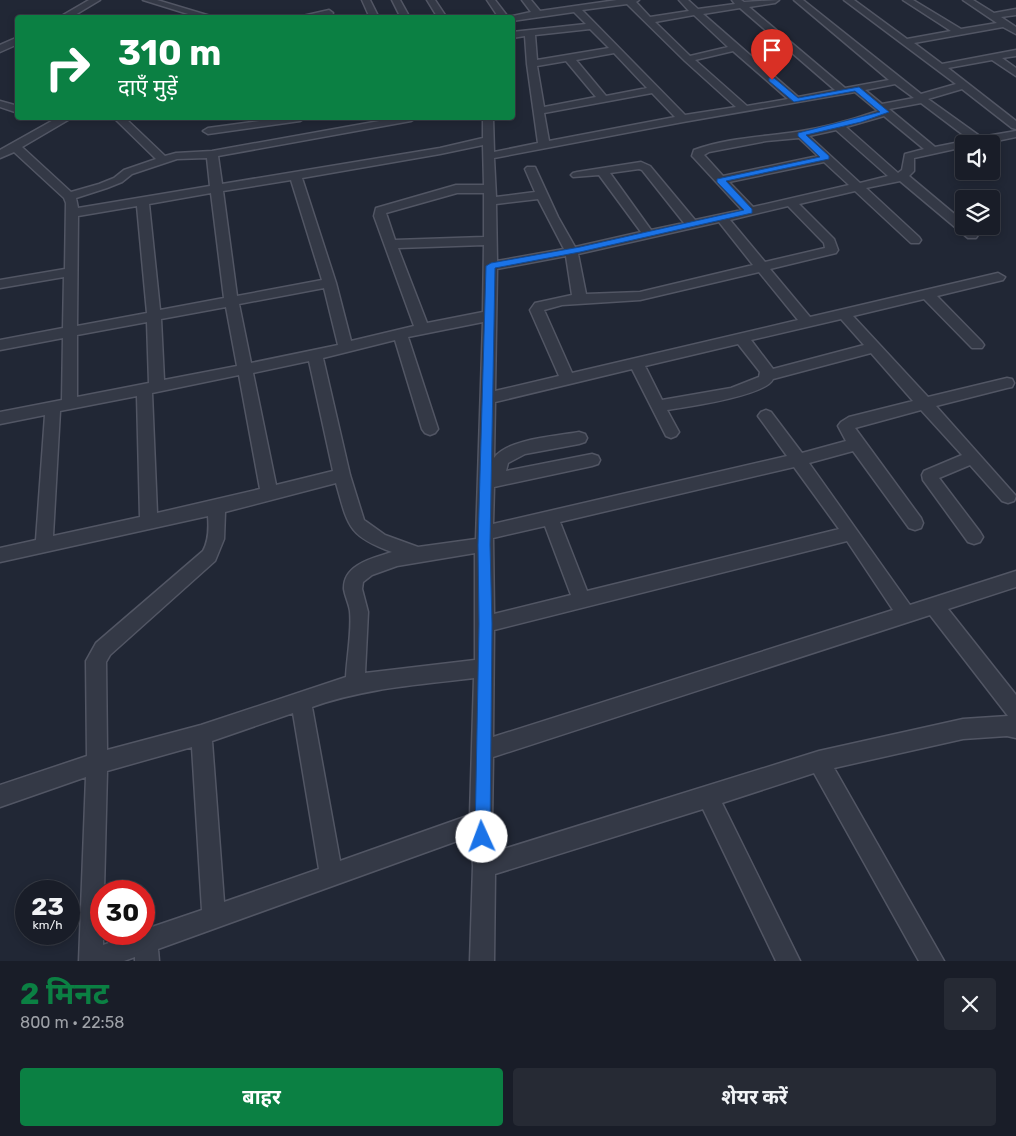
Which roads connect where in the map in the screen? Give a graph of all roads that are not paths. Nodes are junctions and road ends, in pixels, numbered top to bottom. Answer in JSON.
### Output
{"nodes":[{"id":1,"x":96,"y":0,"type":"edge"},
{"id":2,"x":147,"y":0,"type":"edge"},
{"id":3,"x":366,"y":0,"type":"edge"},
{"id":4,"x":396,"y":0,"type":"edge"},
{"id":5,"x":431,"y":0,"type":"edge"},
{"id":6,"x":491,"y":0,"type":"edge"},
{"id":7,"x":526,"y":0,"type":"edge"},
{"id":8,"x":631,"y":0,"type":"edge"},
{"id":9,"x":682,"y":0,"type":"edge"},
{"id":10,"x":775,"y":0,"type":"edge"},
{"id":11,"x":798,"y":0,"type":"edge"},
{"id":12,"x":848,"y":0,"type":"edge"},
{"id":13,"x":907,"y":0,"type":"edge"},
{"id":14,"x":967,"y":0,"type":"edge"},
{"id":15,"x":739,"y":3,"type":"edge"},
{"id":16,"x":192,"y":7,"type":"junction"},
{"id":17,"x":576,"y":9,"type":"junction"},
{"id":18,"x":328,"y":12,"type":"edge"},
{"id":19,"x":696,"y":12,"type":"junction"},
{"id":20,"x":1016,"y":12,"type":"edge"},
{"id":21,"x":68,"y":15,"type":"edge"},
{"id":22,"x":179,"y":15,"type":"edge"},
{"id":23,"x":207,"y":15,"type":"edge"},
{"id":24,"x":313,"y":15,"type":"edge"},
{"id":25,"x":374,"y":15,"type":"edge"},
{"id":26,"x":404,"y":15,"type":"edge"},
{"id":27,"x":442,"y":15,"type":"edge"},
{"id":28,"x":502,"y":15,"type":"edge"},
{"id":29,"x":538,"y":15,"type":"junction"},
{"id":30,"x":992,"y":16,"type":"junction"},
{"id":31,"x":515,"y":18,"type":"edge"},
{"id":32,"x":648,"y":20,"type":"junction"},
{"id":33,"x":1005,"y":24,"type":"junction"},
{"id":34,"x":593,"y":26,"type":"junction"},
{"id":35,"x":1016,"y":31,"type":"edge"},
{"id":36,"x":959,"y":32,"type":"junction"},
{"id":37,"x":530,"y":34,"type":"junction"},
{"id":38,"x":515,"y":35,"type":"edge"},
{"id":39,"x":15,"y":42,"type":"edge"},
{"id":40,"x":905,"y":42,"type":"junction"},
{"id":41,"x":735,"y":48,"type":"junction"},
{"id":42,"x":0,"y":49,"type":"edge"},
{"id":43,"x":616,"y":50,"type":"junction"},
{"id":44,"x":15,"y":52,"type":"edge"},
{"id":45,"x":1016,"y":53,"type":"edge"},
{"id":46,"x":570,"y":58,"type":"junction"},
{"id":47,"x":995,"y":58,"type":"junction"},
{"id":48,"x":688,"y":59,"type":"junction"},
{"id":49,"x":532,"y":64,"type":"junction"},
{"id":50,"x":940,"y":67,"type":"junction"},
{"id":51,"x":1016,"y":73,"type":"edge"},
{"id":52,"x":897,"y":81,"type":"junction"},
{"id":53,"x":964,"y":85,"type":"junction"},
{"id":54,"x":857,"y":89,"type":"junction"},
{"id":55,"x":654,"y":90,"type":"junction"},
{"id":56,"x":843,"y":92,"type":"junction"},
{"id":57,"x":921,"y":99,"type":"junction"},
{"id":58,"x":604,"y":100,"type":"junction"},
{"id":59,"x":796,"y":101,"type":"junction"},
{"id":60,"x":0,"y":104,"type":"edge"},
{"id":61,"x":15,"y":108,"type":"edge"},
{"id":62,"x":743,"y":108,"type":"junction"},
{"id":63,"x":883,"y":110,"type":"junction"},
{"id":64,"x":540,"y":111,"type":"junction"},
{"id":65,"x":683,"y":118,"type":"junction"},
{"id":66,"x":60,"y":120,"type":"edge"},
{"id":67,"x":121,"y":120,"type":"edge"},
{"id":68,"x":272,"y":120,"type":"edge"},
{"id":69,"x":305,"y":120,"type":"edge"},
{"id":70,"x":395,"y":120,"type":"edge"},
{"id":71,"x":488,"y":120,"type":"edge"},
{"id":72,"x":245,"y":122,"type":"edge"},
{"id":73,"x":838,"y":126,"type":"junction"},
{"id":74,"x":1016,"y":126,"type":"edge"},
{"id":75,"x":208,"y":131,"type":"dead end"},
{"id":76,"x":801,"y":134,"type":"junction"},
{"id":77,"x":1016,"y":134,"type":"edge"},
{"id":78,"x":971,"y":135,"type":"edge"},
{"id":79,"x":309,"y":136,"type":"junction"},
{"id":80,"x":1000,"y":137,"type":"edge"},
{"id":81,"x":544,"y":146,"type":"junction"},
{"id":82,"x":955,"y":146,"type":"edge"},
{"id":83,"x":15,"y":147,"type":"junction"},
{"id":84,"x":489,"y":148,"type":"junction"},
{"id":85,"x":932,"y":150,"type":"junction"},
{"id":86,"x":212,"y":154,"type":"junction"},
{"id":87,"x":0,"y":155,"type":"edge"},
{"id":88,"x":826,"y":158,"type":"junction"},
{"id":89,"x":163,"y":160,"type":"junction"},
{"id":90,"x":531,"y":169,"type":"dead end"},
{"id":91,"x":602,"y":171,"type":"junction"},
{"id":92,"x":296,"y":176,"type":"junction"},
{"id":93,"x":576,"y":176,"type":"dead end"},
{"id":94,"x":900,"y":177,"type":"junction"},
{"id":95,"x":720,"y":180,"type":"junction"},
{"id":96,"x":858,"y":188,"type":"junction"},
{"id":97,"x":218,"y":190,"type":"junction"},
{"id":98,"x":488,"y":195,"type":"junction"},
{"id":99,"x":542,"y":195,"type":"junction"},
{"id":100,"x":70,"y":196,"type":"junction"},
{"id":101,"x":143,"y":202,"type":"junction"},
{"id":102,"x":791,"y":202,"type":"junction"},
{"id":103,"x":750,"y":211,"type":"junction"},
{"id":104,"x":72,"y":213,"type":"junction"},
{"id":105,"x":721,"y":217,"type":"junction"},
{"id":106,"x":955,"y":221,"type":"edge"},
{"id":107,"x":692,"y":224,"type":"junction"},
{"id":108,"x":648,"y":234,"type":"junction"},
{"id":109,"x":915,"y":240,"type":"dead end"},
{"id":110,"x":490,"y":241,"type":"junction"},
{"id":111,"x":391,"y":244,"type":"junction"},
{"id":112,"x":571,"y":251,"type":"junction"},
{"id":113,"x":491,"y":266,"type":"junction"},
{"id":114,"x":760,"y":266,"type":"junction"},
{"id":115,"x":70,"y":272,"type":"junction"},
{"id":116,"x":998,"y":278,"type":"dead end"},
{"id":117,"x":329,"y":283,"type":"junction"},
{"id":118,"x":0,"y":284,"type":"edge"},
{"id":119,"x":927,"y":294,"type":"junction"},
{"id":120,"x":231,"y":300,"type":"junction"},
{"id":121,"x":580,"y":300,"type":"junction"},
{"id":122,"x":844,"y":314,"type":"junction"},
{"id":123,"x":154,"y":315,"type":"junction"},
{"id":124,"x":488,"y":316,"type":"junction"},
{"id":125,"x":807,"y":322,"type":"junction"},
{"id":126,"x":422,"y":328,"type":"junction"},
{"id":127,"x":71,"y":331,"type":"junction"},
{"id":128,"x":400,"y":334,"type":"junction"},
{"id":129,"x":742,"y":339,"type":"junction"},
{"id":130,"x":0,"y":344,"type":"edge"},
{"id":131,"x":977,"y":345,"type":"dead end"},
{"id":132,"x":874,"y":347,"type":"junction"},
{"id":133,"x":346,"y":348,"type":"junction"},
{"id":134,"x":315,"y":355,"type":"junction"},
{"id":135,"x":636,"y":363,"type":"junction"},
{"id":136,"x":243,"y":370,"type":"junction"},
{"id":137,"x":768,"y":375,"type":"junction"},
{"id":138,"x":568,"y":379,"type":"junction"},
{"id":139,"x":1007,"y":383,"type":"dead end"},
{"id":140,"x":151,"y":389,"type":"junction"},
{"id":141,"x":488,"y":398,"type":"junction"},
{"id":142,"x":925,"y":404,"type":"junction"},
{"id":143,"x":69,"y":405,"type":"junction"},
{"id":144,"x":658,"y":406,"type":"junction"},
{"id":145,"x":52,"y":408,"type":"junction"},
{"id":146,"x":766,"y":416,"type":"dead end"},
{"id":147,"x":0,"y":418,"type":"edge"},
{"id":148,"x":430,"y":429,"type":"dead end"},
{"id":149,"x":671,"y":432,"type":"dead end"},
{"id":150,"x":579,"y":438,"type":"dead end"},
{"id":151,"x":856,"y":444,"type":"junction"},
{"id":152,"x":972,"y":457,"type":"junction"},
{"id":153,"x":592,"y":460,"type":"dead end"},
{"id":154,"x":798,"y":460,"type":"junction"},
{"id":155,"x":342,"y":475,"type":"junction"},
{"id":156,"x":492,"y":481,"type":"junction"},
{"id":157,"x":268,"y":493,"type":"junction"},
{"id":158,"x":1008,"y":496,"type":"dead end"},
{"id":159,"x":216,"y":507,"type":"junction"},
{"id":160,"x":550,"y":518,"type":"junction"},
{"id":161,"x":150,"y":522,"type":"junction"},
{"id":162,"x":915,"y":523,"type":"dead end"},
{"id":163,"x":851,"y":533,"type":"junction"},
{"id":164,"x":974,"y":537,"type":"dead end"},
{"id":165,"x":484,"y":539,"type":"junction"},
{"id":166,"x":44,"y":546,"type":"junction"},
{"id":167,"x":420,"y":555,"type":"junction"},
{"id":168,"x":0,"y":556,"type":"edge"},
{"id":169,"x":1016,"y":579,"type":"edge"},
{"id":170,"x":582,"y":600,"type":"junction"},
{"id":171,"x":935,"y":606,"type":"junction"},
{"id":172,"x":907,"y":615,"type":"junction"},
{"id":173,"x":486,"y":624,"type":"junction"},
{"id":174,"x":485,"y":668,"type":"junction"},
{"id":175,"x":355,"y":684,"type":"junction"},
{"id":176,"x":301,"y":701,"type":"junction"},
{"id":177,"x":1016,"y":711,"type":"edge"},
{"id":178,"x":1016,"y":728,"type":"edge"},
{"id":179,"x":201,"y":735,"type":"junction"},
{"id":180,"x":484,"y":750,"type":"junction"},
{"id":181,"x":820,"y":761,"type":"junction"},
{"id":182,"x":97,"y":763,"type":"junction"},
{"id":183,"x":0,"y":796,"type":"edge"},
{"id":184,"x":708,"y":798,"type":"junction"},
{"id":185,"x":482,"y":822,"type":"junction"},
{"id":186,"x":484,"y":866,"type":"junction"},
{"id":187,"x":331,"y":876,"type":"junction"},
{"id":188,"x":214,"y":917,"type":"junction"},
{"id":189,"x":146,"y":951,"type":"edge"},
{"id":190,"x":91,"y":961,"type":"edge"},
{"id":191,"x":482,"y":961,"type":"edge"},
{"id":192,"x":788,"y":961,"type":"edge"},
{"id":193,"x":932,"y":961,"type":"edge"}],
"edges":[{"from":1,"to":21,"type":"street"},
{"from":2,"to":16,"type":"street"},
{"from":3,"to":25,"type":"street"},
{"from":4,"to":26,"type":"street"},
{"from":5,"to":27,"type":"street"},
{"from":6,"to":28,"type":"street"},
{"from":7,"to":29,"type":"street"},
{"from":8,"to":17,"type":"street"},
{"from":8,"to":32,"type":"street"},
{"from":9,"to":19,"type":"street"},
{"from":10,"to":15,"type":"street"},
{"from":11,"to":52,"type":"street"},
{"from":12,"to":40,"type":"street"},
{"from":13,"to":36,"type":"street"},
{"from":14,"to":30,"type":"street"},
{"from":15,"to":19,"type":"street"},
{"from":15,"to":56,"type":"street"},
{"from":16,"to":22,"type":"street"},
{"from":16,"to":23,"type":"street"},
{"from":17,"to":29,"type":"street"},
{"from":17,"to":34,"type":"street"},
{"from":18,"to":24,"type":"street"},
{"from":19,"to":32,"type":"street"},
{"from":19,"to":41,"type":"street"},
{"from":20,"to":30,"type":"street"},
{"from":29,"to":31,"type":"street"},
{"from":30,"to":33,"type":"street"},
{"from":32,"to":48,"type":"street"},
{"from":33,"to":35,"type":"street"},
{"from":33,"to":36,"type":"street"},
{"from":34,"to":37,"type":"street"},
{"from":34,"to":43,"type":"street"},
{"from":36,"to":40,"type":"street"},
{"from":37,"to":38,"type":"street"},
{"from":37,"to":49,"type":"street"},
{"from":39,"to":42,"type":"street"},
{"from":40,"to":50,"type":"street"},
{"from":41,"to":48,"type":"street"},
{"from":41,"to":59,"type":"street"},
{"from":42,"to":44,"type":"street"},
{"from":43,"to":46,"type":"street"},
{"from":43,"to":55,"type":"street"},
{"from":45,"to":47,"type":"street"},
{"from":46,"to":49,"type":"street"},
{"from":46,"to":58,"type":"street"},
{"from":47,"to":50,"type":"street"},
{"from":47,"to":51,"type":"street"},
{"from":48,"to":62,"type":"street"},
{"from":49,"to":64,"type":"street"},
{"from":50,"to":53,"type":"street"},
{"from":52,"to":54,"type":"street"},
{"from":52,"to":57,"type":"street"},
{"from":53,"to":57,"type":"street"},
{"from":53,"to":74,"type":"street"},
{"from":54,"to":56,"type":"street"},
{"from":54,"to":63,"type":"street"},
{"from":55,"to":58,"type":"street"},
{"from":55,"to":65,"type":"street"},
{"from":56,"to":59,"type":"street"},
{"from":57,"to":63,"type":"street"},
{"from":57,"to":78,"type":"street"},
{"from":58,"to":64,"type":"street"},
{"from":59,"to":62,"type":"street"},
{"from":60,"to":61,"type":"street"},
{"from":62,"to":65,"type":"street"},
{"from":63,"to":73,"type":"street"},
{"from":63,"to":85,"type":"street"},
{"from":64,"to":81,"type":"street"},
{"from":65,"to":81,"type":"street"},
{"from":66,"to":83,"type":"street"},
{"from":67,"to":89,"type":"street"},
{"from":68,"to":72,"type":"street"},
{"from":69,"to":79,"type":"street"},
{"from":70,"to":79,"type":"street"},
{"from":71,"to":84,"type":"street"},
{"from":72,"to":75,"type":"street"},
{"from":73,"to":76,"type":"street"},
{"from":73,"to":94,"type":"street"},
{"from":76,"to":88,"type":"street"},
{"from":76,"to":95,"type":"street"},
{"from":77,"to":80,"type":"street"},
{"from":79,"to":86,"type":"street"},
{"from":81,"to":84,"type":"street"},
{"from":82,"to":85,"type":"street"},
{"from":83,"to":87,"type":"street"},
{"from":83,"to":100,"type":"street"},
{"from":84,"to":92,"type":"street"},
{"from":84,"to":98,"type":"street"},
{"from":85,"to":94,"type":"street"},
{"from":86,"to":89,"type":"street"},
{"from":86,"to":97,"type":"street"},
{"from":88,"to":95,"type":"street"},
{"from":88,"to":96,"type":"street"},
{"from":89,"to":100,"type":"street"},
{"from":90,"to":99,"type":"street"},
{"from":91,"to":93,"type":"street"},
{"from":91,"to":107,"type":"street"},
{"from":91,"to":108,"type":"street"},
{"from":92,"to":97,"type":"street"},
{"from":92,"to":117,"type":"street"},
{"from":94,"to":96,"type":"street"},
{"from":94,"to":106,"type":"street"},
{"from":95,"to":103,"type":"street"},
{"from":96,"to":102,"type":"street"},
{"from":96,"to":109,"type":"street"},
{"from":97,"to":101,"type":"street"},
{"from":97,"to":120,"type":"street"},
{"from":98,"to":99,"type":"street"},
{"from":98,"to":110,"type":"street"},
{"from":98,"to":111,"type":"street"},
{"from":99,"to":112,"type":"street"},
{"from":100,"to":104,"type":"street"},
{"from":101,"to":104,"type":"street"},
{"from":101,"to":123,"type":"street"},
{"from":102,"to":103,"type":"street"},
{"from":102,"to":114,"type":"street"},
{"from":103,"to":105,"type":"street"},
{"from":104,"to":115,"type":"street"},
{"from":105,"to":107,"type":"street"},
{"from":105,"to":114,"type":"street"},
{"from":107,"to":108,"type":"street"},
{"from":108,"to":112,"type":"street"},
{"from":110,"to":111,"type":"street"},
{"from":110,"to":113,"type":"street"},
{"from":111,"to":126,"type":"street"},
{"from":112,"to":113,"type":"street"},
{"from":112,"to":121,"type":"street"},
{"from":113,"to":124,"type":"street"},
{"from":114,"to":121,"type":"street"},
{"from":114,"to":125,"type":"street"},
{"from":115,"to":118,"type":"street"},
{"from":115,"to":127,"type":"street"},
{"from":116,"to":119,"type":"street"},
{"from":117,"to":120,"type":"street"},
{"from":117,"to":133,"type":"street"},
{"from":119,"to":122,"type":"street"},
{"from":119,"to":131,"type":"street"},
{"from":120,"to":123,"type":"street"},
{"from":120,"to":136,"type":"street"},
{"from":121,"to":138,"type":"street"},
{"from":122,"to":125,"type":"street"},
{"from":122,"to":132,"type":"street"},
{"from":123,"to":127,"type":"street"},
{"from":123,"to":140,"type":"street"},
{"from":124,"to":126,"type":"street"},
{"from":124,"to":141,"type":"street"},
{"from":125,"to":129,"type":"street"},
{"from":126,"to":128,"type":"street"},
{"from":127,"to":130,"type":"street"},
{"from":127,"to":143,"type":"street"},
{"from":128,"to":133,"type":"street"},
{"from":128,"to":148,"type":"street"},
{"from":129,"to":135,"type":"street"},
{"from":129,"to":137,"type":"street"},
{"from":132,"to":137,"type":"street"},
{"from":132,"to":142,"type":"street"},
{"from":133,"to":134,"type":"street"},
{"from":134,"to":136,"type":"street"},
{"from":134,"to":155,"type":"street"},
{"from":135,"to":138,"type":"street"},
{"from":135,"to":144,"type":"street"},
{"from":136,"to":140,"type":"street"},
{"from":136,"to":157,"type":"street"},
{"from":137,"to":144,"type":"street"},
{"from":138,"to":141,"type":"street"},
{"from":139,"to":142,"type":"street"},
{"from":140,"to":143,"type":"street"},
{"from":140,"to":161,"type":"street"},
{"from":141,"to":156,"type":"street"},
{"from":142,"to":151,"type":"street"},
{"from":142,"to":152,"type":"street"},
{"from":143,"to":145,"type":"street"},
{"from":144,"to":149,"type":"street"},
{"from":145,"to":147,"type":"street"},
{"from":145,"to":166,"type":"street"},
{"from":146,"to":154,"type":"street"},
{"from":150,"to":156,"type":"street"},
{"from":151,"to":154,"type":"street"},
{"from":151,"to":162,"type":"street"},
{"from":152,"to":158,"type":"street"},
{"from":152,"to":164,"type":"street"},
{"from":153,"to":156,"type":"street"},
{"from":154,"to":160,"type":"street"},
{"from":154,"to":163,"type":"street"},
{"from":155,"to":157,"type":"street"},
{"from":155,"to":167,"type":"street"},
{"from":156,"to":165,"type":"street"},
{"from":157,"to":159,"type":"street"},
{"from":159,"to":161,"type":"street"},
{"from":159,"to":182,"type":"street"},
{"from":160,"to":165,"type":"street"},
{"from":160,"to":170,"type":"street"},
{"from":161,"to":166,"type":"street"},
{"from":163,"to":170,"type":"street"},
{"from":163,"to":172,"type":"street"},
{"from":165,"to":167,"type":"street"},
{"from":165,"to":173,"type":"street"},
{"from":166,"to":168,"type":"street"},
{"from":167,"to":175,"type":"street"},
{"from":169,"to":171,"type":"street"},
{"from":170,"to":173,"type":"street"},
{"from":171,"to":172,"type":"street"},
{"from":171,"to":177,"type":"street"},
{"from":172,"to":180,"type":"street"},
{"from":173,"to":174,"type":"street"},
{"from":174,"to":175,"type":"street"},
{"from":174,"to":180,"type":"street"},
{"from":175,"to":176,"type":"street"},
{"from":176,"to":179,"type":"street"},
{"from":176,"to":187,"type":"street"},
{"from":178,"to":181,"type":"street"},
{"from":179,"to":182,"type":"street"},
{"from":179,"to":188,"type":"street"},
{"from":180,"to":185,"type":"street"},
{"from":181,"to":184,"type":"street"},
{"from":181,"to":193,"type":"street"},
{"from":182,"to":183,"type":"street"},
{"from":182,"to":190,"type":"street"},
{"from":184,"to":186,"type":"street"},
{"from":184,"to":192,"type":"street"},
{"from":185,"to":186,"type":"street"},
{"from":185,"to":187,"type":"street"},
{"from":186,"to":191,"type":"street"},
{"from":187,"to":188,"type":"street"},
{"from":188,"to":189,"type":"street"},
{"from":189,"to":190,"type":"street"}]}
